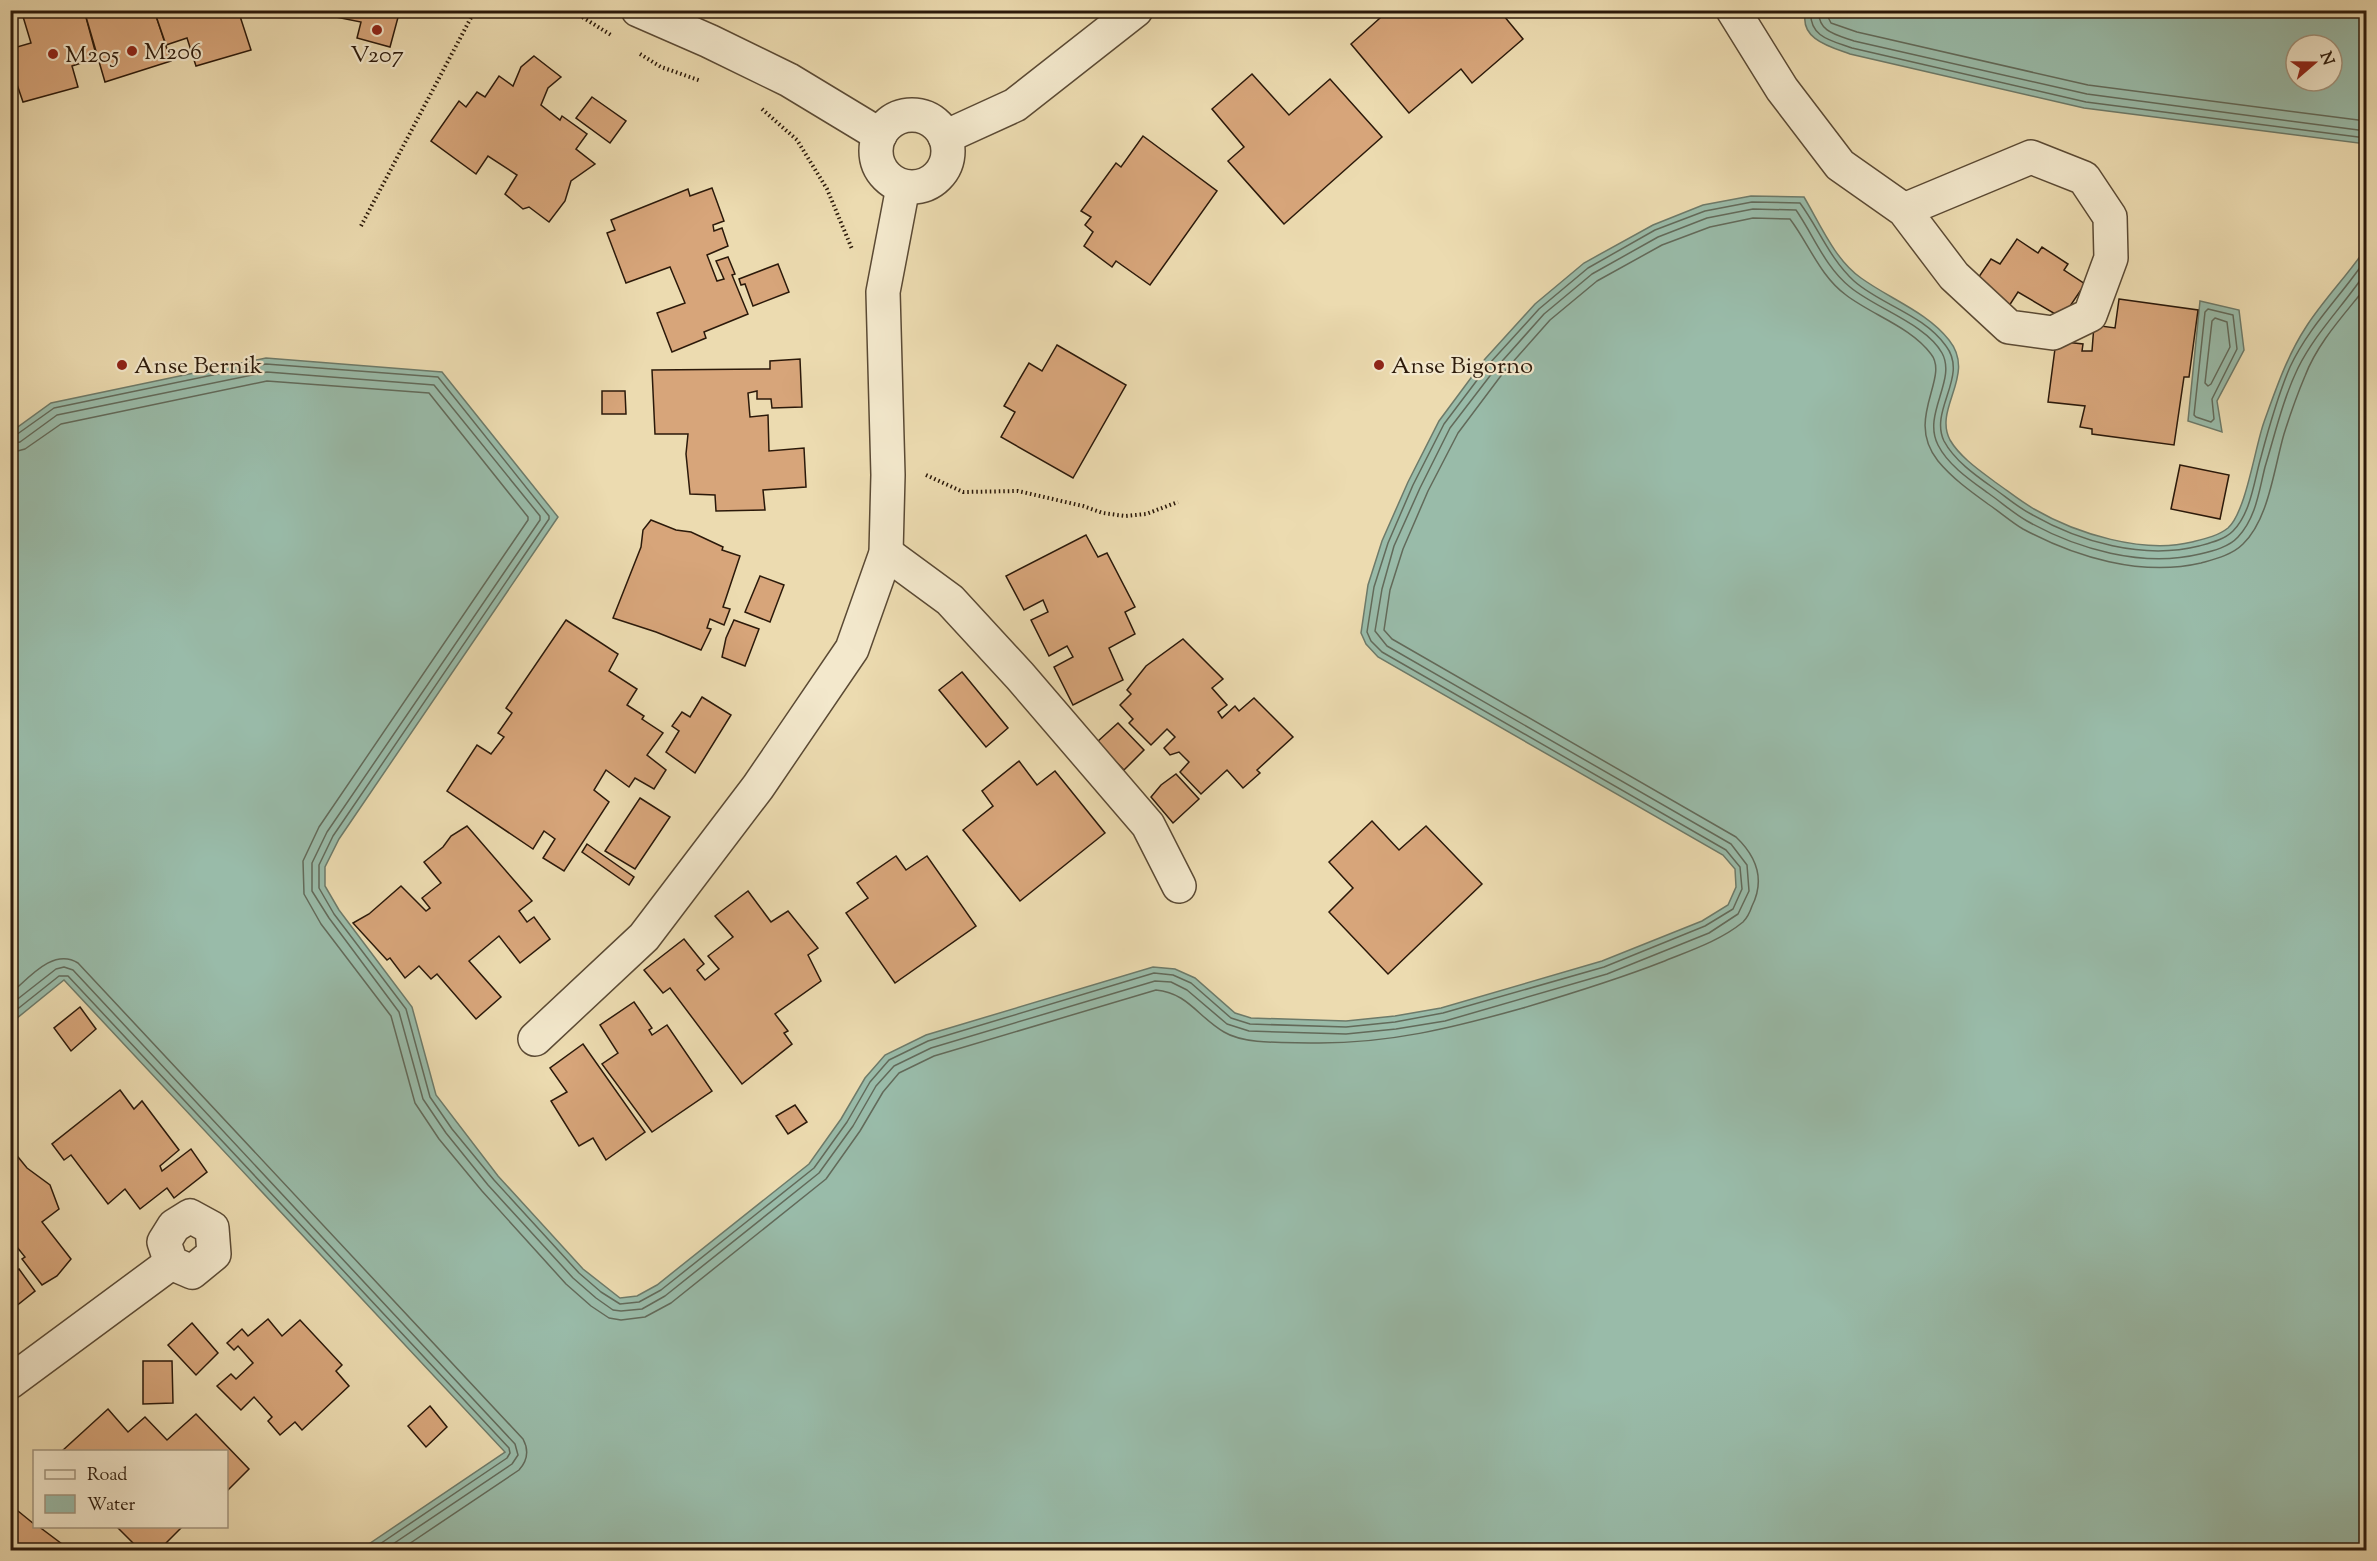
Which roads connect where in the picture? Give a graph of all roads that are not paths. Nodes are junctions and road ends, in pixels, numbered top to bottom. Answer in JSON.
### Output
{"nodes":[{"id":1,"x":638,"y":10,"type":"edge"},
{"id":2,"x":1136,"y":10,"type":"edge"},
{"id":3,"x":1732,"y":10,"type":"edge"},
{"id":4,"x":880,"y":135,"type":"junction"},
{"id":5,"x":945,"y":137,"type":"junction"},
{"id":6,"x":903,"y":187,"type":"junction"},
{"id":7,"x":1904,"y":210,"type":"junction"},
{"id":8,"x":886,"y":553,"type":"junction"},
{"id":9,"x":1179,"y":886,"type":"dead end"},
{"id":10,"x":535,"y":1039,"type":"dead end"},
{"id":11,"x":171,"y":1263,"type":"dead end"},
{"id":12,"x":10,"y":1382,"type":"edge"}],
"edges":[{"from":1,"to":4,"type":"street"},
{"from":2,"to":5,"type":"street"},
{"from":3,"to":7,"type":"street"},
{"from":4,"to":5,"type":"street"},
{"from":4,"to":6,"type":"street"},
{"from":5,"to":6,"type":"street"},
{"from":6,"to":8,"type":"street"},
{"from":7,"to":7,"type":"street"},
{"from":8,"to":9,"type":"street"},
{"from":8,"to":10,"type":"street"},
{"from":11,"to":12,"type":"street"}]}
